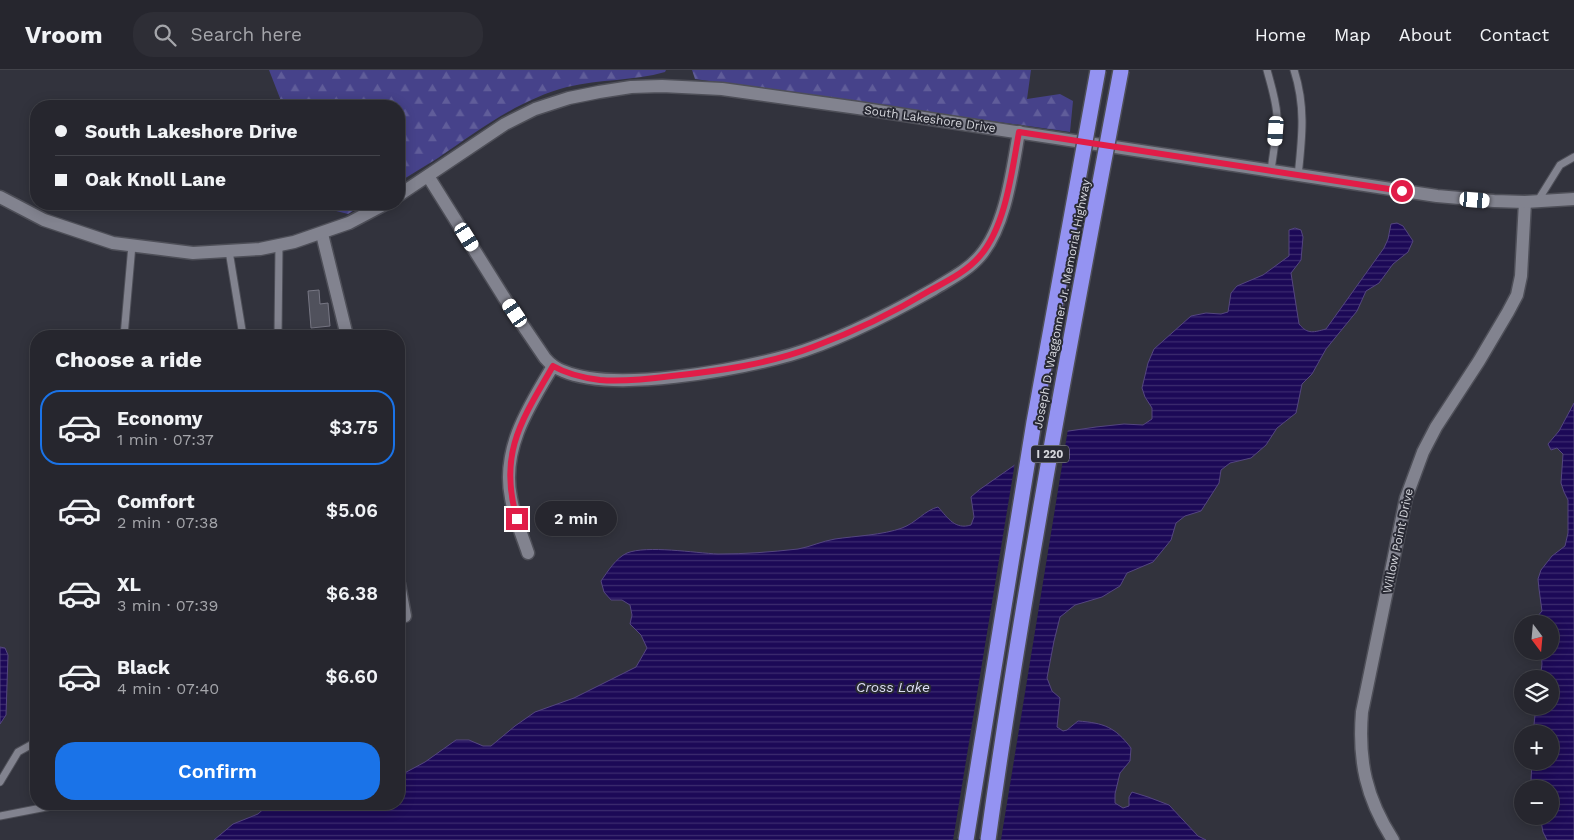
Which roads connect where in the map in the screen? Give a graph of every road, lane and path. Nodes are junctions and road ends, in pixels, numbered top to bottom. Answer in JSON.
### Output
{"nodes":[{"id":1,"x":1098,"y":70,"type":"edge"},
{"id":2,"x":1121,"y":70,"type":"edge"},
{"id":3,"x":1267,"y":70,"type":"edge"},
{"id":4,"x":1294,"y":70,"type":"edge"},
{"id":5,"x":1019,"y":132,"type":"junction"},
{"id":6,"x":1574,"y":157,"type":"edge"},
{"id":7,"x":1271,"y":171,"type":"junction"},
{"id":8,"x":428,"y":176,"type":"junction"},
{"id":9,"x":1298,"y":176,"type":"junction"},
{"id":10,"x":405,"y":191,"type":"edge"},
{"id":11,"x":0,"y":197,"type":"edge"},
{"id":12,"x":1574,"y":199,"type":"edge"},
{"id":13,"x":1531,"y":202,"type":"junction"},
{"id":14,"x":374,"y":210,"type":"edge"},
{"id":15,"x":322,"y":234,"type":"junction"},
{"id":16,"x":132,"y":245,"type":"junction"},
{"id":17,"x":280,"y":246,"type":"junction"},
{"id":18,"x":229,"y":251,"type":"junction"},
{"id":19,"x":125,"y":330,"type":"edge"},
{"id":20,"x":242,"y":330,"type":"edge"},
{"id":21,"x":278,"y":330,"type":"edge"},
{"id":22,"x":346,"y":330,"type":"edge"},
{"id":23,"x":553,"y":366,"type":"junction"},
{"id":24,"x":528,"y":553,"type":"dead end"},
{"id":25,"x":30,"y":745,"type":"edge"},
{"id":26,"x":0,"y":782,"type":"edge"},
{"id":27,"x":31,"y":810,"type":"edge"},
{"id":28,"x":0,"y":816,"type":"edge"},
{"id":29,"x":966,"y":840,"type":"edge"},
{"id":30,"x":988,"y":840,"type":"edge"},
{"id":31,"x":1393,"y":840,"type":"edge"}],
"edges":[{"from":1,"to":29,"type":"highway","name":"Joseph D. Waggonner Jr. Memorial Highway","number":"I 220","bridge":true},
{"from":2,"to":30,"type":"highway","name":"Joseph D. Waggonner Jr. Memorial Highway","number":"I 220","bridge":true},
{"from":3,"to":7,"type":"lane"},
{"from":4,"to":9,"type":"lane"},
{"from":5,"to":7,"type":"street","name":"South Lakeshore Drive"},
{"from":5,"to":8,"type":"street","name":"South Lakeshore Drive"},
{"from":5,"to":23,"type":"street"},
{"from":6,"to":13,"type":"lane"},
{"from":7,"to":9,"type":"street","name":"South Lakeshore Drive"},
{"from":8,"to":10,"type":"street","name":"South Lakeshore Drive"},
{"from":8,"to":23,"type":"street"},
{"from":9,"to":13,"type":"street","name":"South Lakeshore Drive"},
{"from":11,"to":16,"type":"street"},
{"from":12,"to":13,"type":"street","name":"South Lakeshore Drive"},
{"from":13,"to":31,"type":"street","name":"Willow Point Drive"},
{"from":14,"to":15,"type":"street"},
{"from":15,"to":17,"type":"street"},
{"from":15,"to":22,"type":"street"},
{"from":16,"to":18,"type":"street"},
{"from":16,"to":19,"type":"lane"},
{"from":17,"to":18,"type":"street"},
{"from":17,"to":21,"type":"lane"},
{"from":18,"to":20,"type":"lane"},
{"from":23,"to":24,"type":"street"},
{"from":25,"to":26,"type":"lane"},
{"from":27,"to":28,"type":"lane"}]}
